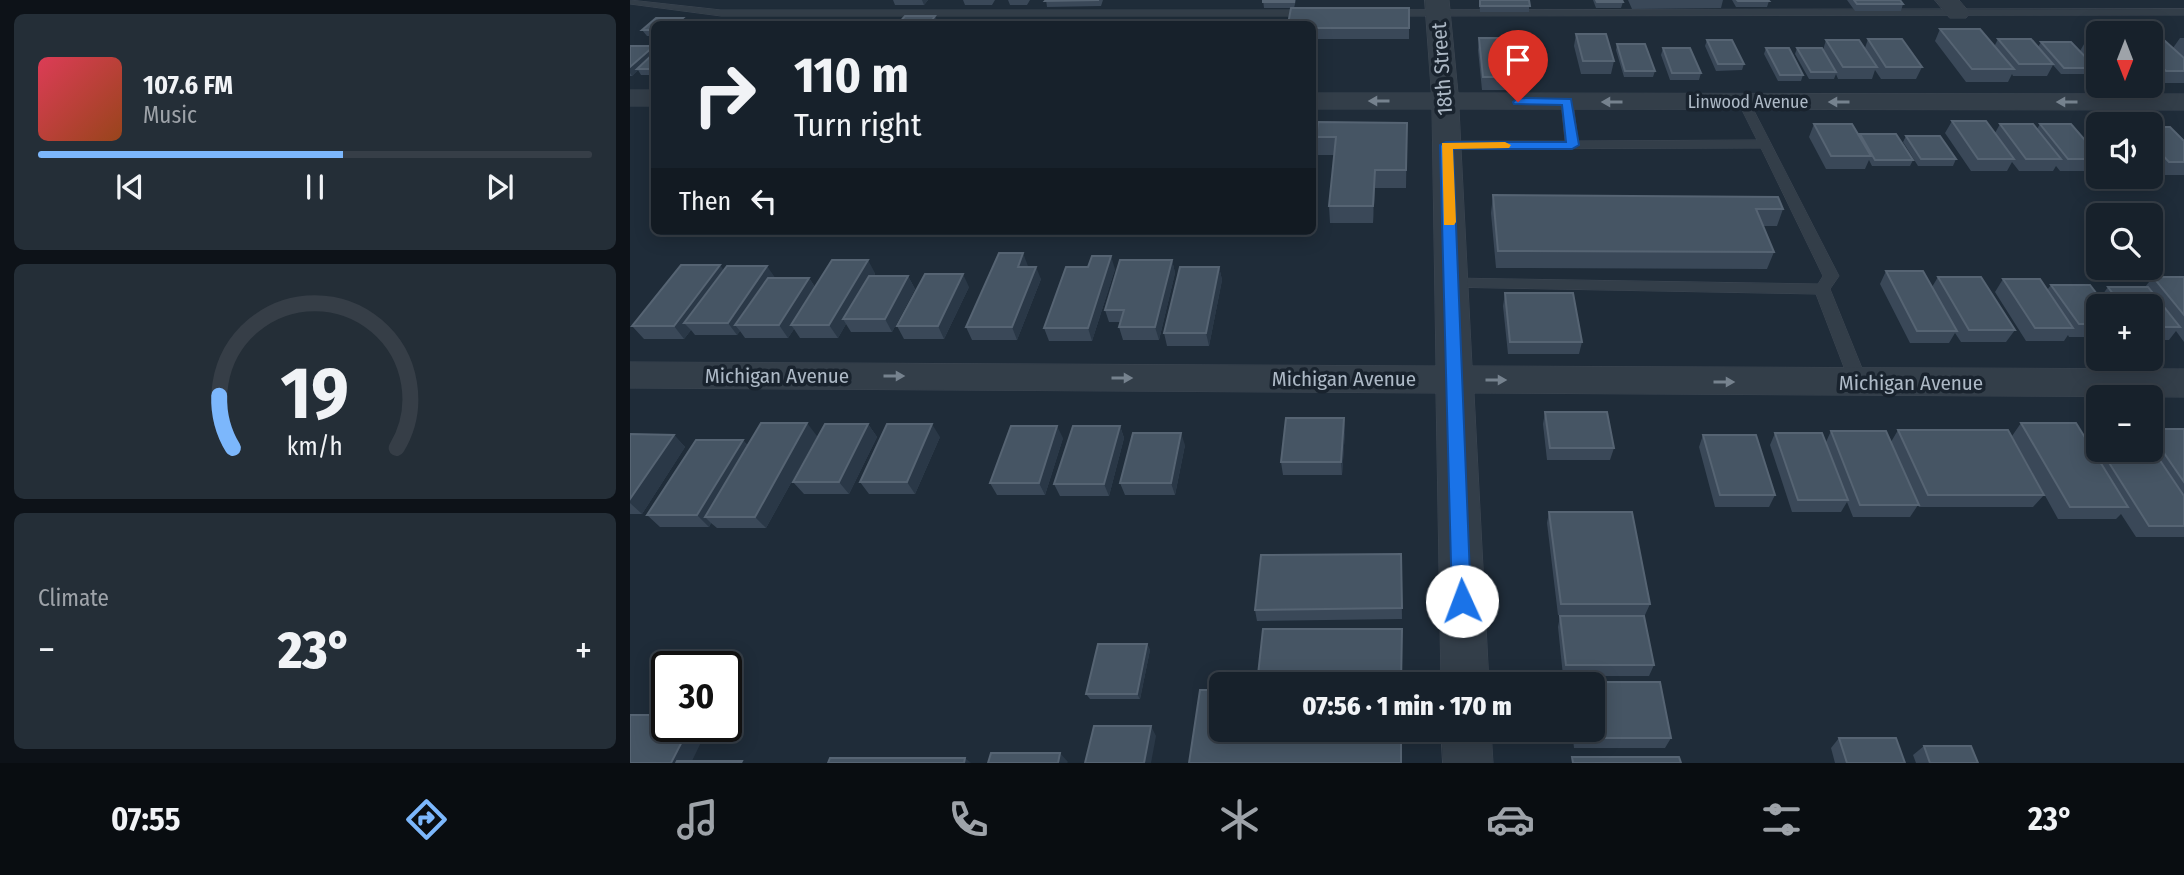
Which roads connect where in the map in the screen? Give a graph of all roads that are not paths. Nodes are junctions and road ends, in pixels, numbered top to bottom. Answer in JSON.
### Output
{"nodes":[{"id":1,"x":630,"y":1,"type":"edge"},
{"id":2,"x":1952,"y":6,"type":"edge"},
{"id":3,"x":1437,"y":7,"type":"edge"},
{"id":4,"x":2184,"y":12,"type":"edge"},
{"id":5,"x":1327,"y":13,"type":"edge"},
{"id":6,"x":1369,"y":13,"type":"edge"},
{"id":7,"x":630,"y":98,"type":"edge"},
{"id":8,"x":651,"y":98,"type":"edge"},
{"id":9,"x":1316,"y":101,"type":"edge"},
{"id":10,"x":1445,"y":101,"type":"junction"},
{"id":11,"x":1567,"y":102,"type":"junction"},
{"id":12,"x":1744,"y":102,"type":"junction"},
{"id":13,"x":2184,"y":102,"type":"edge"},
{"id":14,"x":1766,"y":144,"type":"junction"},
{"id":15,"x":1446,"y":145,"type":"junction"},
{"id":16,"x":1572,"y":145,"type":"junction"},
{"id":17,"x":1451,"y":283,"type":"junction"},
{"id":18,"x":1822,"y":289,"type":"junction"},
{"id":19,"x":630,"y":375,"type":"edge"},
{"id":20,"x":1454,"y":380,"type":"junction"},
{"id":21,"x":1859,"y":383,"type":"junction"},
{"id":22,"x":2184,"y":383,"type":"edge"},
{"id":23,"x":1465,"y":672,"type":"edge"},
{"id":24,"x":1467,"y":742,"type":"edge"},
{"id":25,"x":1468,"y":763,"type":"edge"}],
"edges":[{"from":1,"to":5,"type":"lane"},
{"from":2,"to":3,"type":"lane"},
{"from":2,"to":4,"type":"lane"},
{"from":3,"to":6,"type":"lane"},
{"from":3,"to":10,"type":"street","name":"18th Street"},
{"from":7,"to":8,"type":"street"},
{"from":10,"to":9,"type":"street","name":"Linwood Avenue","one_way":true},
{"from":10,"to":11,"type":"street","name":"Linwood Avenue"},
{"from":10,"to":15,"type":"street","name":"18th Street"},
{"from":12,"to":11,"type":"street","name":"Linwood Avenue","one_way":true},
{"from":11,"to":16,"type":"lane"},
{"from":13,"to":12,"type":"street","name":"Linwood Avenue","one_way":true},
{"from":12,"to":14,"type":"lane"},
{"from":14,"to":16,"type":"lane"},
{"from":14,"to":18,"type":"lane"},
{"from":15,"to":16,"type":"lane"},
{"from":15,"to":17,"type":"street","name":"18th Street"},
{"from":17,"to":18,"type":"lane"},
{"from":17,"to":20,"type":"street","name":"18th Street"},
{"from":18,"to":21,"type":"lane"},
{"from":19,"to":20,"type":"street","name":"Michigan Avenue","one_way":true},
{"from":20,"to":21,"type":"street","name":"Michigan Avenue","one_way":true},
{"from":20,"to":23,"type":"street","name":"18th Street"},
{"from":21,"to":22,"type":"street","name":"Michigan Avenue"},
{"from":24,"to":25,"type":"street"}]}
